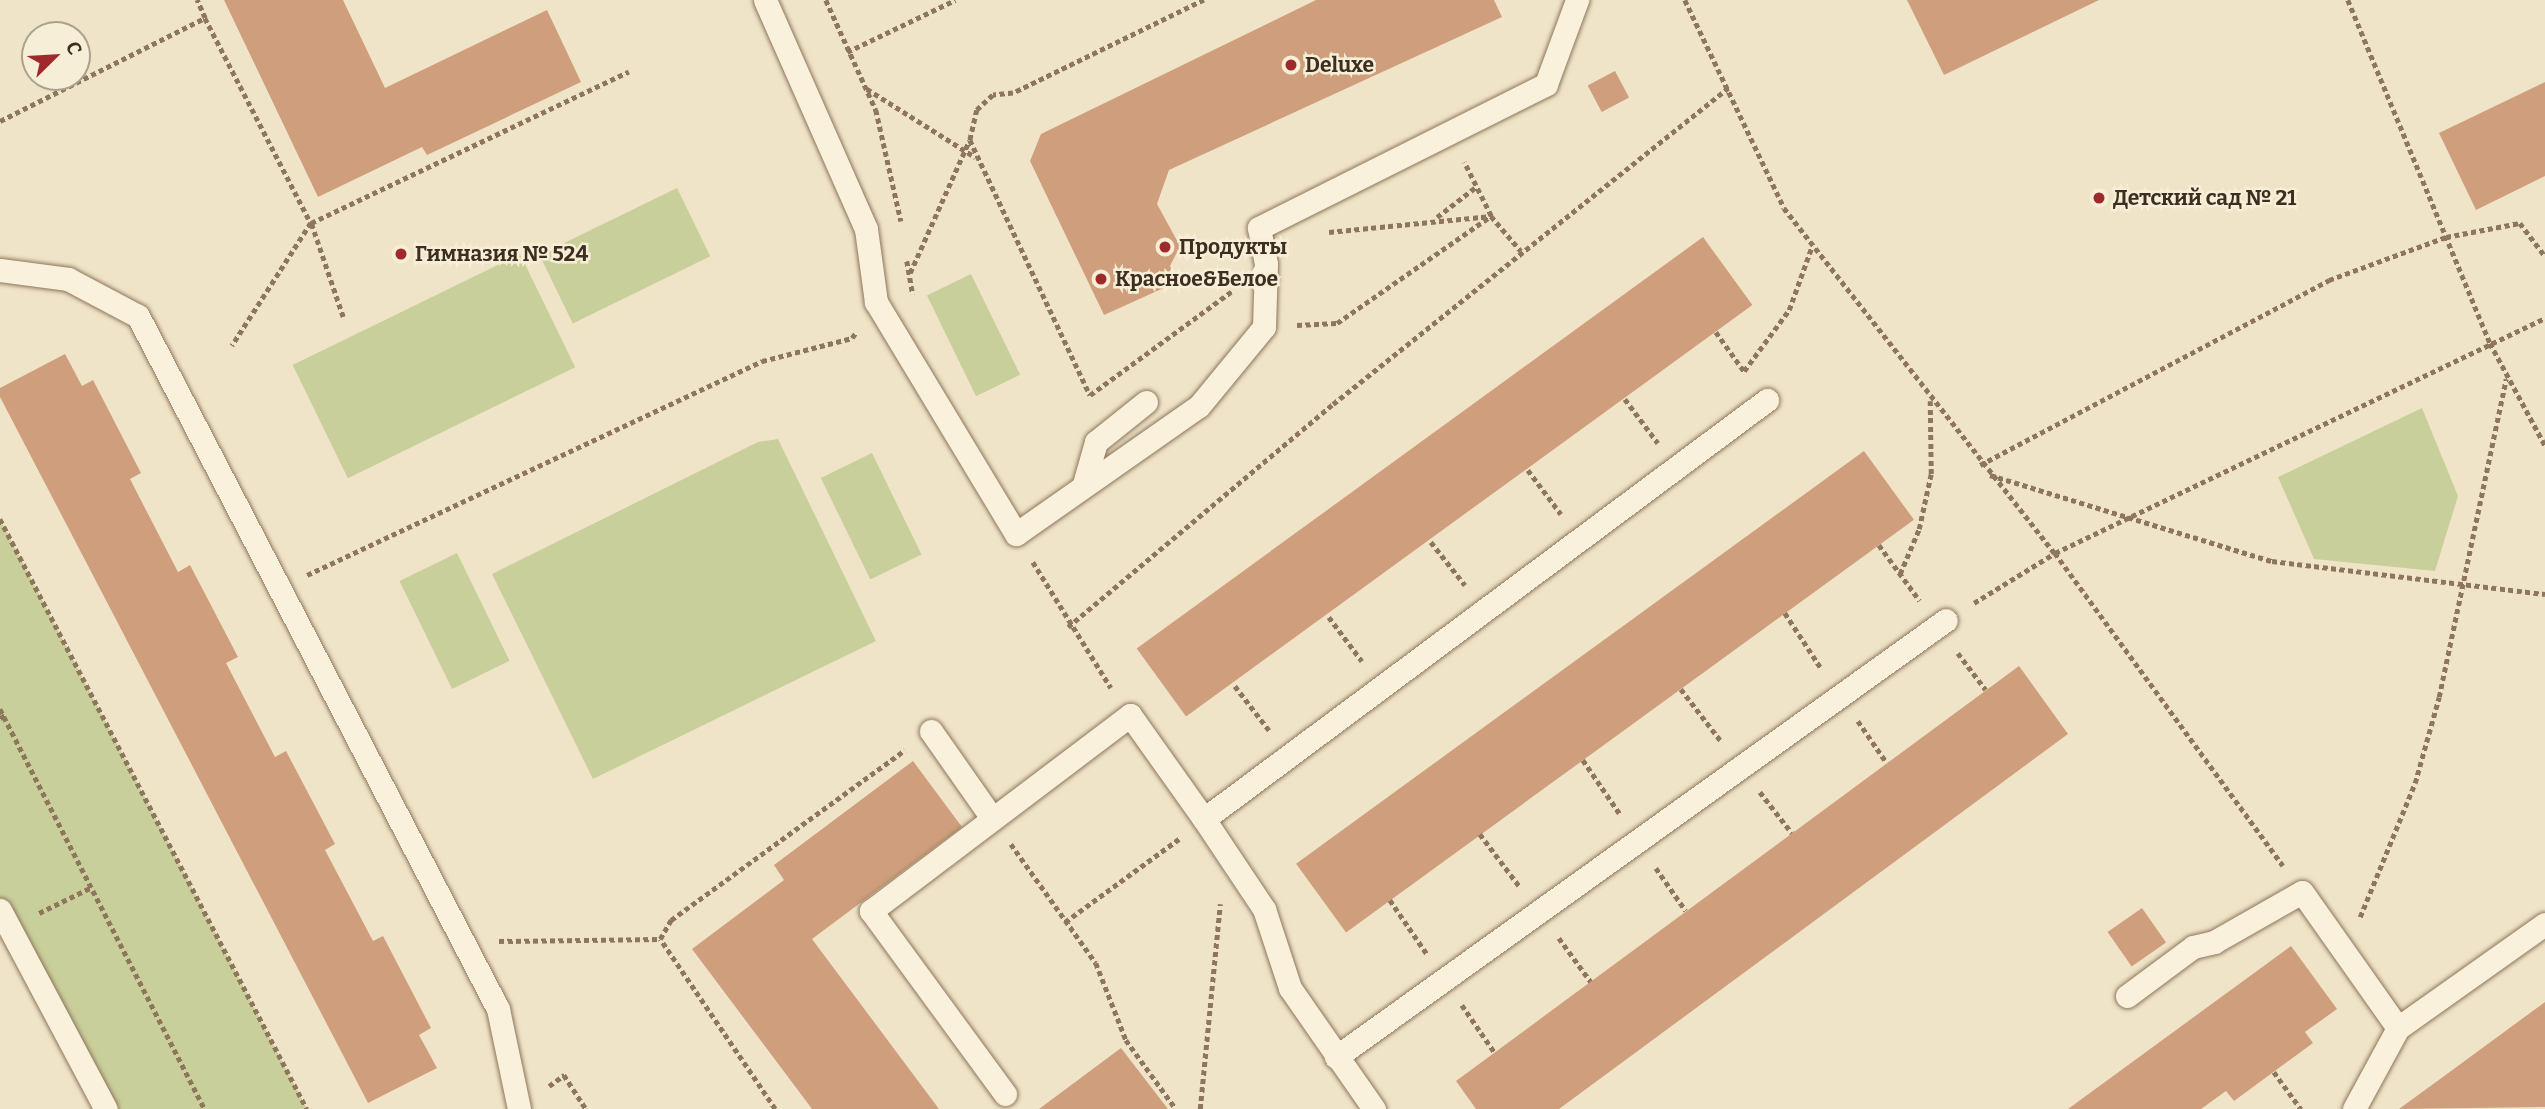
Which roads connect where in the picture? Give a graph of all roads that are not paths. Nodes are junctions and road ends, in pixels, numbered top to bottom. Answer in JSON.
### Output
{"nodes":[{"id":1,"x":765,"y":0,"type":"edge"},
{"id":2,"x":1577,"y":0,"type":"edge"},
{"id":3,"x":0,"y":270,"type":"edge"},
{"id":4,"x":1767,"y":400,"type":"road end"},
{"id":5,"x":1146,"y":402,"type":"dead end"},
{"id":6,"x":1084,"y":484,"type":"junction"},
{"id":7,"x":1946,"y":620,"type":"road end"},
{"id":8,"x":931,"y":731,"type":"road end"},
{"id":9,"x":992,"y":818,"type":"junction"},
{"id":10,"x":1204,"y":819,"type":"junction"},
{"id":11,"x":5,"y":919,"type":"edge"},
{"id":12,"x":2545,"y":924,"type":"edge"},
{"id":13,"x":2127,"y":996,"type":"dead end"},
{"id":14,"x":2398,"y":1028,"type":"junction"},
{"id":15,"x":1336,"y":1057,"type":"junction"},
{"id":16,"x":1005,"y":1094,"type":"dead end"},
{"id":17,"x":106,"y":1109,"type":"edge"},
{"id":18,"x":519,"y":1109,"type":"edge"},
{"id":19,"x":1374,"y":1109,"type":"edge"},
{"id":20,"x":2354,"y":1109,"type":"edge"}],
"edges":[{"from":1,"to":6,"type":"lane"},
{"from":2,"to":6,"type":"lane"},
{"from":3,"to":18,"type":"lane"},
{"from":4,"to":10,"type":"lane"},
{"from":5,"to":6,"type":"lane"},
{"from":7,"to":15,"type":"lane"},
{"from":8,"to":9,"type":"lane"},
{"from":9,"to":10,"type":"lane"},
{"from":9,"to":16,"type":"lane"},
{"from":10,"to":15,"type":"lane"},
{"from":11,"to":17,"type":"lane"},
{"from":12,"to":14,"type":"lane"},
{"from":13,"to":14,"type":"lane"},
{"from":14,"to":20,"type":"lane"},
{"from":15,"to":19,"type":"lane"}]}
